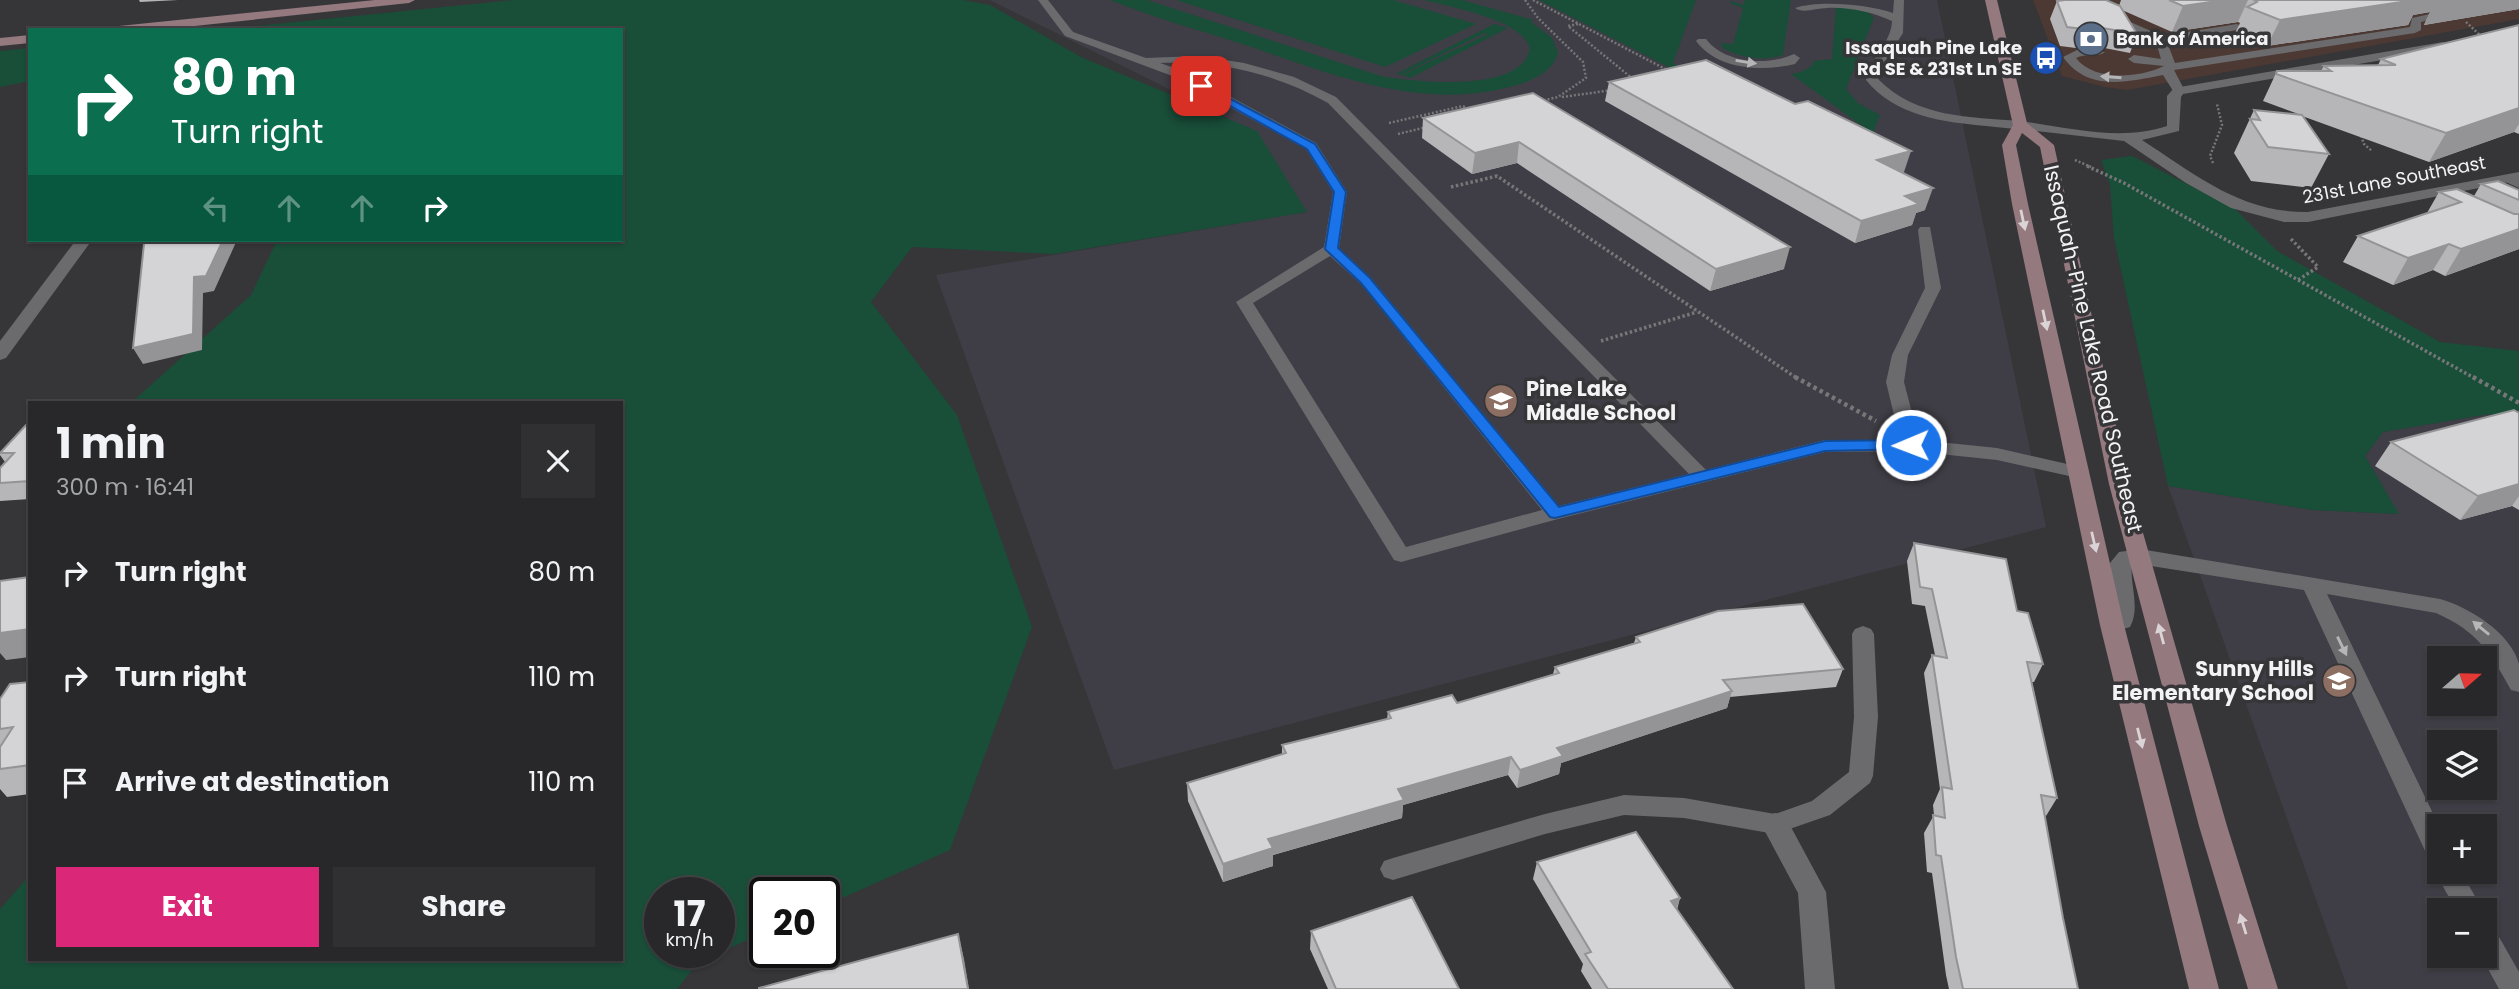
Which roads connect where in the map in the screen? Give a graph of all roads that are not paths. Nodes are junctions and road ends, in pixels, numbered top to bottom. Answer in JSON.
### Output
{"nodes":[{"id":1,"x":409,"y":0,"type":"edge"},
{"id":2,"x":1043,"y":0,"type":"edge"},
{"id":3,"x":1899,"y":0,"type":"edge"},
{"id":4,"x":1991,"y":0,"type":"edge"},
{"id":5,"x":2072,"y":0,"type":"edge"},
{"id":6,"x":1800,"y":8,"type":"dead end"},
{"id":7,"x":2468,"y":10,"type":"dead end"},
{"id":8,"x":1898,"y":19,"type":"junction"},
{"id":9,"x":2237,"y":27,"type":"dead end"},
{"id":10,"x":138,"y":28,"type":"edge"},
{"id":11,"x":28,"y":39,"type":"edge"},
{"id":12,"x":2161,"y":40,"type":"junction"},
{"id":13,"x":1702,"y":41,"type":"dead end"},
{"id":14,"x":0,"y":42,"type":"edge"},
{"id":15,"x":2463,"y":42,"type":"edge"},
{"id":16,"x":2100,"y":55,"type":"dead end"},
{"id":17,"x":1794,"y":58,"type":"dead end"},
{"id":18,"x":2134,"y":59,"type":"edge"},
{"id":19,"x":1143,"y":61,"type":"junction"},
{"id":20,"x":2165,"y":66,"type":"junction"},
{"id":21,"x":2179,"y":91,"type":"junction"},
{"id":22,"x":2020,"y":125,"type":"junction"},
{"id":23,"x":2129,"y":138,"type":"junction"},
{"id":24,"x":2515,"y":180,"type":"edge"},
{"id":25,"x":2419,"y":195,"type":"junction"},
{"id":26,"x":2443,"y":206,"type":"edge"},
{"id":27,"x":1925,"y":230,"type":"dead end"},
{"id":28,"x":83,"y":242,"type":"edge"},
{"id":29,"x":1331,"y":249,"type":"junction"},
{"id":30,"x":0,"y":354,"type":"edge"},
{"id":31,"x":1911,"y":445,"type":"junction"},
{"id":32,"x":2078,"y":472,"type":"junction"},
{"id":33,"x":1703,"y":477,"type":"junction"},
{"id":34,"x":1555,"y":513,"type":"junction"},
{"id":35,"x":2140,"y":556,"type":"junction"},
{"id":36,"x":2312,"y":585,"type":"junction"},
{"id":37,"x":2112,"y":625,"type":"junction"},
{"id":38,"x":1863,"y":634,"type":"dead end"},
{"id":39,"x":2519,"y":684,"type":"edge"},
{"id":40,"x":1775,"y":824,"type":"junction"},
{"id":41,"x":2427,"y":828,"type":"edge"},
{"id":42,"x":1393,"y":869,"type":"dead end"},
{"id":43,"x":2497,"y":959,"type":"edge"},
{"id":44,"x":1820,"y":989,"type":"edge"},
{"id":45,"x":2204,"y":989,"type":"edge"},
{"id":46,"x":2263,"y":989,"type":"edge"},
{"id":47,"x":2514,"y":989,"type":"edge"}],
"edges":[{"from":1,"to":10,"type":"main road"},
{"from":2,"to":19,"type":"lane"},
{"from":3,"to":8,"type":"lane"},
{"from":4,"to":22,"type":"main road","name":"Issaquah-Pine Lake Road Southeast"},
{"from":5,"to":12,"type":"lane"},
{"from":6,"to":8,"type":"lane"},
{"from":7,"to":20,"type":"lane"},
{"from":8,"to":22,"type":"lane"},
{"from":9,"to":12,"type":"lane"},
{"from":11,"to":14,"type":"main road"},
{"from":12,"to":20,"type":"lane"},
{"from":13,"to":17,"type":"lane","one_way":true},
{"from":15,"to":21,"type":"street"},
{"from":20,"to":16,"type":"lane","one_way":true},
{"from":18,"to":20,"type":"lane"},
{"from":19,"to":29,"type":"lane"},
{"from":19,"to":33,"type":"lane"},
{"from":20,"to":21,"type":"lane"},
{"from":21,"to":23,"type":"street"},
{"from":22,"to":23,"type":"street"},
{"from":22,"to":32,"type":"main road","name":"Issaquah-Pine Lake Road Southeast","one_way":true},
{"from":22,"to":35,"type":"main road","name":"Issaquah-Pine Lake Road Southeast"},
{"from":23,"to":25,"type":"street","name":"231st Lane Southeast"},
{"from":24,"to":25,"type":"street","name":"231st Lane Southeast"},
{"from":25,"to":26,"type":"lane"},
{"from":27,"to":31,"type":"lane"},
{"from":28,"to":30,"type":"street"},
{"from":29,"to":34,"type":"lane"},
{"from":29,"to":34,"type":"lane"},
{"from":31,"to":32,"type":"lane"},
{"from":31,"to":33,"type":"lane"},
{"from":32,"to":37,"type":"main road","name":"Issaquah-Pine Lake Road Southeast","one_way":true},
{"from":33,"to":34,"type":"lane"},
{"from":35,"to":36,"type":"lane"},
{"from":35,"to":37,"type":"lane"},
{"from":46,"to":35,"type":"main road","name":"Issaquah-Pine Lake Road Southeast","one_way":true},
{"from":39,"to":36,"type":"lane","one_way":true},
{"from":36,"to":41,"type":"lane","one_way":true},
{"from":37,"to":45,"type":"main road","name":"Issaquah-Pine Lake Road Southeast","one_way":true},
{"from":38,"to":40,"type":"lane"},
{"from":40,"to":42,"type":"lane"},
{"from":40,"to":44,"type":"street"},
{"from":43,"to":47,"type":"lane"}]}
